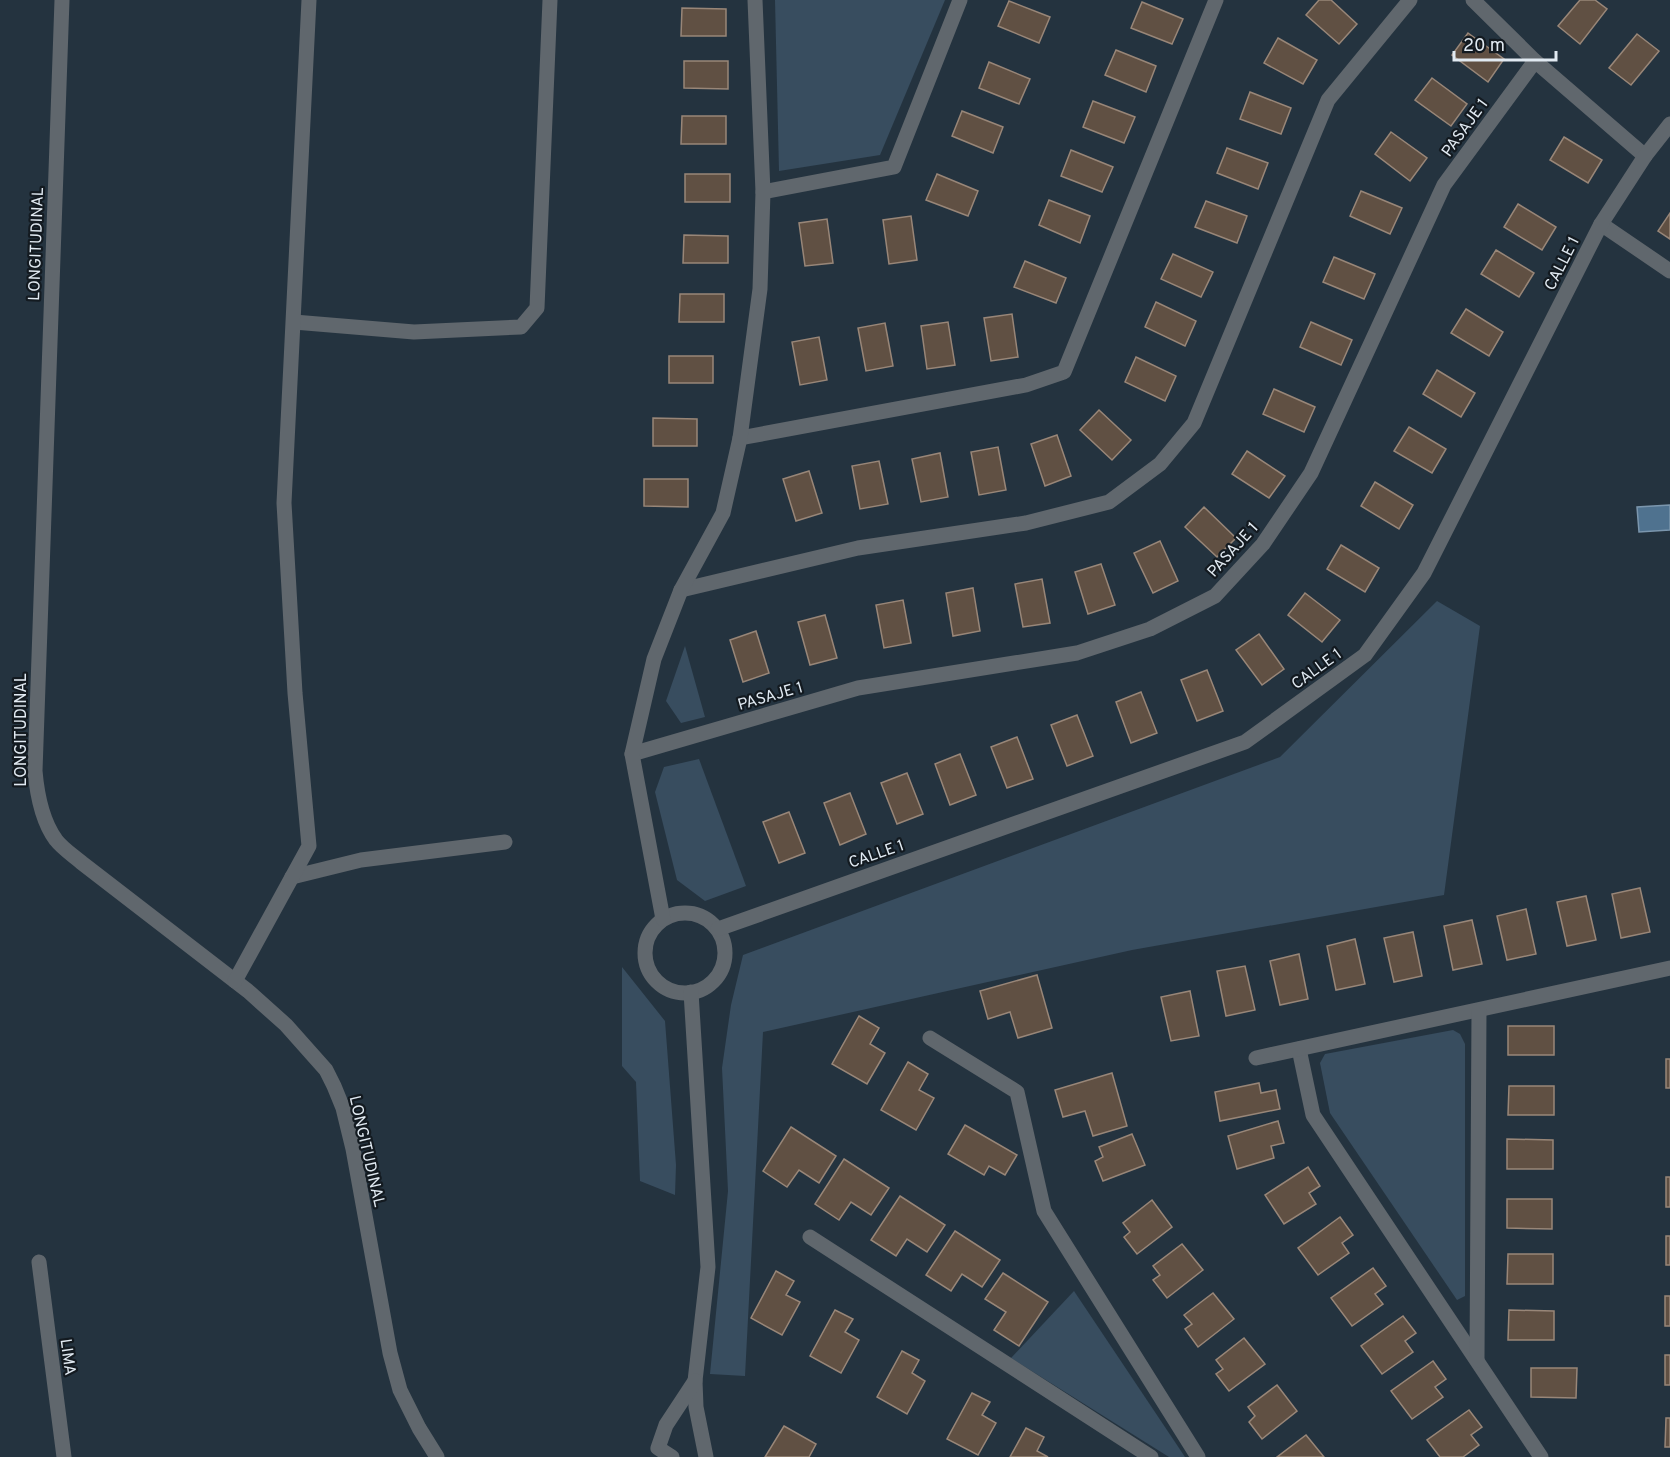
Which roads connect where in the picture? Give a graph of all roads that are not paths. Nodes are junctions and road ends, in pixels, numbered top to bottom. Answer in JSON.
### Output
{"nodes":[{"id":1,"x":62,"y":0,"type":"edge"},
{"id":2,"x":309,"y":0,"type":"edge"},
{"id":3,"x":550,"y":0,"type":"edge"},
{"id":4,"x":755,"y":0,"type":"edge"},
{"id":5,"x":960,"y":0,"type":"edge"},
{"id":6,"x":1216,"y":0,"type":"edge"},
{"id":7,"x":1410,"y":0,"type":"edge"},
{"id":8,"x":1473,"y":0,"type":"edge"},
{"id":9,"x":1534,"y":61,"type":"junction"},
{"id":10,"x":1670,"y":124,"type":"edge"},
{"id":11,"x":1645,"y":156,"type":"junction"},
{"id":12,"x":763,"y":192,"type":"junction"},
{"id":13,"x":1601,"y":224,"type":"junction"},
{"id":14,"x":1670,"y":271,"type":"edge"},
{"id":15,"x":294,"y":322,"type":"junction"},
{"id":16,"x":740,"y":438,"type":"junction"},
{"id":17,"x":681,"y":590,"type":"junction"},
{"id":18,"x":632,"y":754,"type":"junction"},
{"id":19,"x":505,"y":842,"type":"dead end"},
{"id":20,"x":292,"y":877,"type":"junction"},
{"id":21,"x":663,"y":919,"type":"junction"},
{"id":22,"x":718,"y":929,"type":"junction"},
{"id":23,"x":1670,"y":968,"type":"edge"},
{"id":24,"x":235,"y":981,"type":"junction"},
{"id":25,"x":691,"y":992,"type":"junction"},
{"id":26,"x":1479,"y":1011,"type":"junction"},
{"id":27,"x":930,"y":1038,"type":"dead end"},
{"id":28,"x":1299,"y":1049,"type":"junction"},
{"id":29,"x":1256,"y":1058,"type":"dead end"},
{"id":30,"x":810,"y":1237,"type":"dead end"},
{"id":31,"x":39,"y":1262,"type":"dead end"},
{"id":32,"x":1477,"y":1360,"type":"junction"},
{"id":33,"x":695,"y":1381,"type":"junction"},
{"id":34,"x":64,"y":1457,"type":"edge"},
{"id":35,"x":437,"y":1457,"type":"edge"},
{"id":36,"x":672,"y":1457,"type":"edge"},
{"id":37,"x":706,"y":1457,"type":"edge"},
{"id":38,"x":1151,"y":1457,"type":"edge"},
{"id":39,"x":1198,"y":1457,"type":"edge"},
{"id":40,"x":1541,"y":1457,"type":"edge"}],
"edges":[{"from":1,"to":24,"type":"street","name":"LONGITUDINAL"},
{"from":2,"to":15,"type":"street"},
{"from":3,"to":15,"type":"street"},
{"from":4,"to":12,"type":"street"},
{"from":5,"to":12,"type":"street"},
{"from":6,"to":16,"type":"street"},
{"from":7,"to":17,"type":"street"},
{"from":8,"to":9,"type":"street"},
{"from":9,"to":11,"type":"street"},
{"from":9,"to":18,"type":"street","name":"PASAJE 1"},
{"from":10,"to":11,"type":"street","name":"CALLE 1"},
{"from":11,"to":13,"type":"street","name":"CALLE 1"},
{"from":12,"to":16,"type":"street"},
{"from":13,"to":14,"type":"street"},
{"from":13,"to":22,"type":"street","name":"CALLE 1"},
{"from":15,"to":20,"type":"street"},
{"from":16,"to":17,"type":"street"},
{"from":17,"to":18,"type":"street"},
{"from":18,"to":21,"type":"street"},
{"from":19,"to":20,"type":"street"},
{"from":20,"to":24,"type":"street"},
{"from":21,"to":22,"type":"street"},
{"from":21,"to":25,"type":"street"},
{"from":22,"to":25,"type":"street"},
{"from":23,"to":26,"type":"street"},
{"from":24,"to":35,"type":"street","name":"LONGITUDINAL"},
{"from":25,"to":33,"type":"street"},
{"from":26,"to":28,"type":"street"},
{"from":26,"to":32,"type":"street"},
{"from":27,"to":39,"type":"street"},
{"from":28,"to":29,"type":"street"},
{"from":28,"to":32,"type":"street"},
{"from":30,"to":38,"type":"street"},
{"from":31,"to":34,"type":"street","name":"LIMA"},
{"from":32,"to":40,"type":"street"},
{"from":33,"to":36,"type":"street"},
{"from":33,"to":37,"type":"street"}]}
